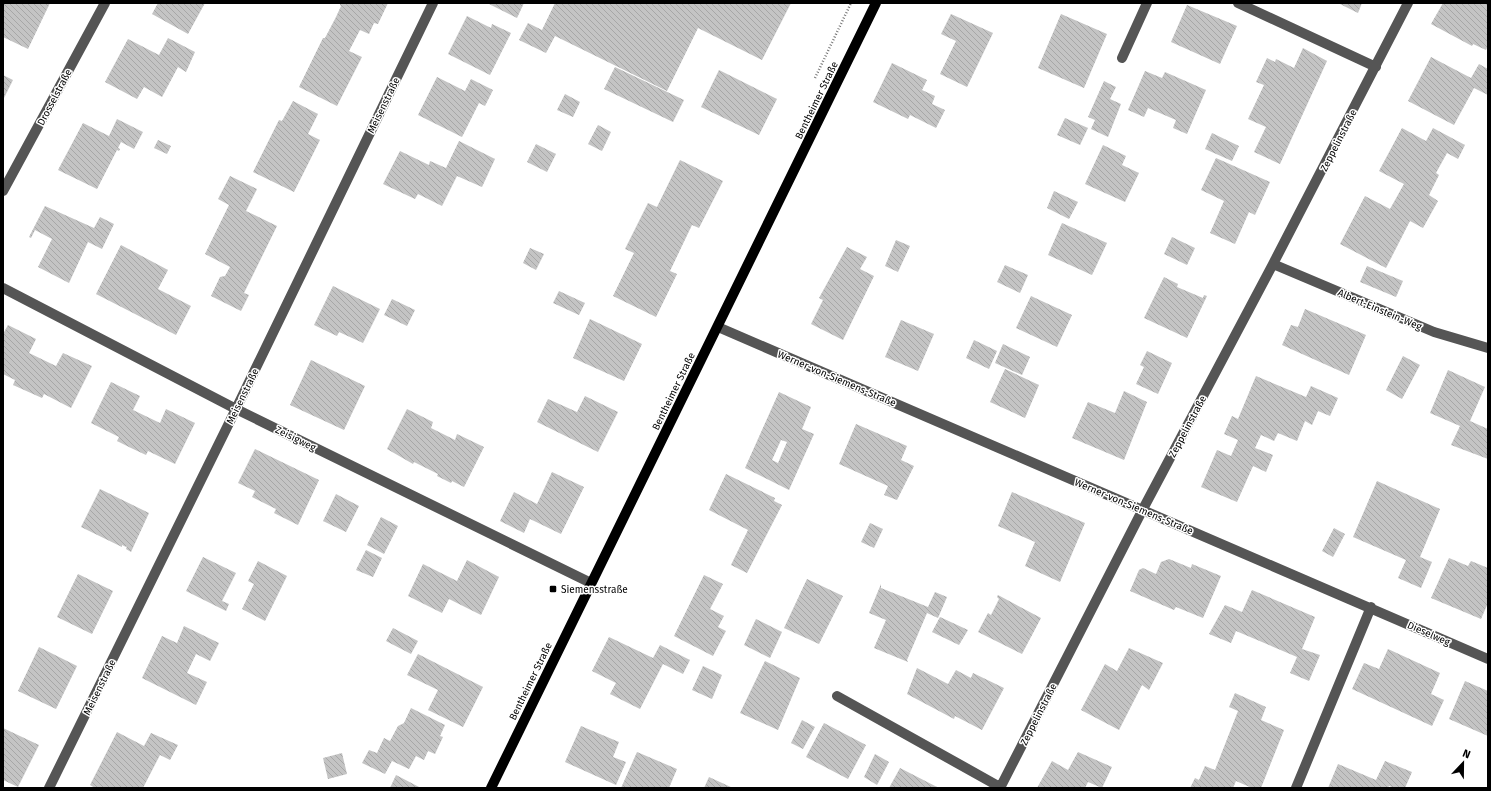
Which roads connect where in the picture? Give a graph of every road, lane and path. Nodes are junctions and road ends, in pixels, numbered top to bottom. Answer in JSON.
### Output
{"nodes":[{"id":1,"x":105,"y":3,"type":"edge"},
{"id":2,"x":433,"y":3,"type":"edge"},
{"id":3,"x":876,"y":3,"type":"edge"},
{"id":4,"x":1147,"y":3,"type":"edge"},
{"id":5,"x":1238,"y":3,"type":"edge"},
{"id":6,"x":1408,"y":3,"type":"edge"},
{"id":7,"x":1122,"y":58,"type":"dead end"},
{"id":8,"x":1376,"y":67,"type":"junction"},
{"id":9,"x":3,"y":191,"type":"edge"},
{"id":10,"x":1273,"y":264,"type":"junction"},
{"id":11,"x":3,"y":288,"type":"edge"},
{"id":12,"x":718,"y":327,"type":"junction"},
{"id":13,"x":1488,"y":348,"type":"edge"},
{"id":14,"x":236,"y":409,"type":"junction"},
{"id":15,"x":1143,"y":509,"type":"junction"},
{"id":16,"x":591,"y":583,"type":"junction"},
{"id":17,"x":1371,"y":608,"type":"junction"},
{"id":18,"x":1488,"y":659,"type":"edge"},
{"id":19,"x":837,"y":696,"type":"dead end"},
{"id":20,"x":1000,"y":787,"type":"edge"},
{"id":21,"x":49,"y":788,"type":"edge"},
{"id":22,"x":491,"y":788,"type":"edge"},
{"id":23,"x":1296,"y":788,"type":"edge"}],
"edges":[{"from":1,"to":9,"type":"street","name":"Drosselstraße"},
{"from":2,"to":14,"type":"street","name":"Meisenstraße"},
{"from":3,"to":12,"type":"main road","name":"Bentheimer Straße"},
{"from":4,"to":7,"type":"street"},
{"from":5,"to":8,"type":"street"},
{"from":6,"to":8,"type":"street","name":"Zeppelinstraße"},
{"from":8,"to":10,"type":"street","name":"Zeppelinstraße"},
{"from":10,"to":13,"type":"street","name":"Albert-Einstein-Weg"},
{"from":10,"to":15,"type":"street","name":"Zeppelinstraße"},
{"from":11,"to":14,"type":"street","name":"Zeisigweg"},
{"from":12,"to":15,"type":"street","name":"Werner-von-Siemens-Straße"},
{"from":12,"to":16,"type":"main road","name":"Bentheimer Straße"},
{"from":14,"to":16,"type":"street","name":"Zeisigweg"},
{"from":14,"to":21,"type":"street","name":"Meisenstraße"},
{"from":15,"to":17,"type":"street","name":"Werner-von-Siemens-Straße"},
{"from":15,"to":20,"type":"street","name":"Zeppelinstraße"},
{"from":16,"to":22,"type":"main road","name":"Bentheimer Straße"},
{"from":17,"to":18,"type":"street","name":"Dieselweg"},
{"from":17,"to":23,"type":"street"},
{"from":19,"to":20,"type":"street","name":"Zeppelinstraße"}]}
